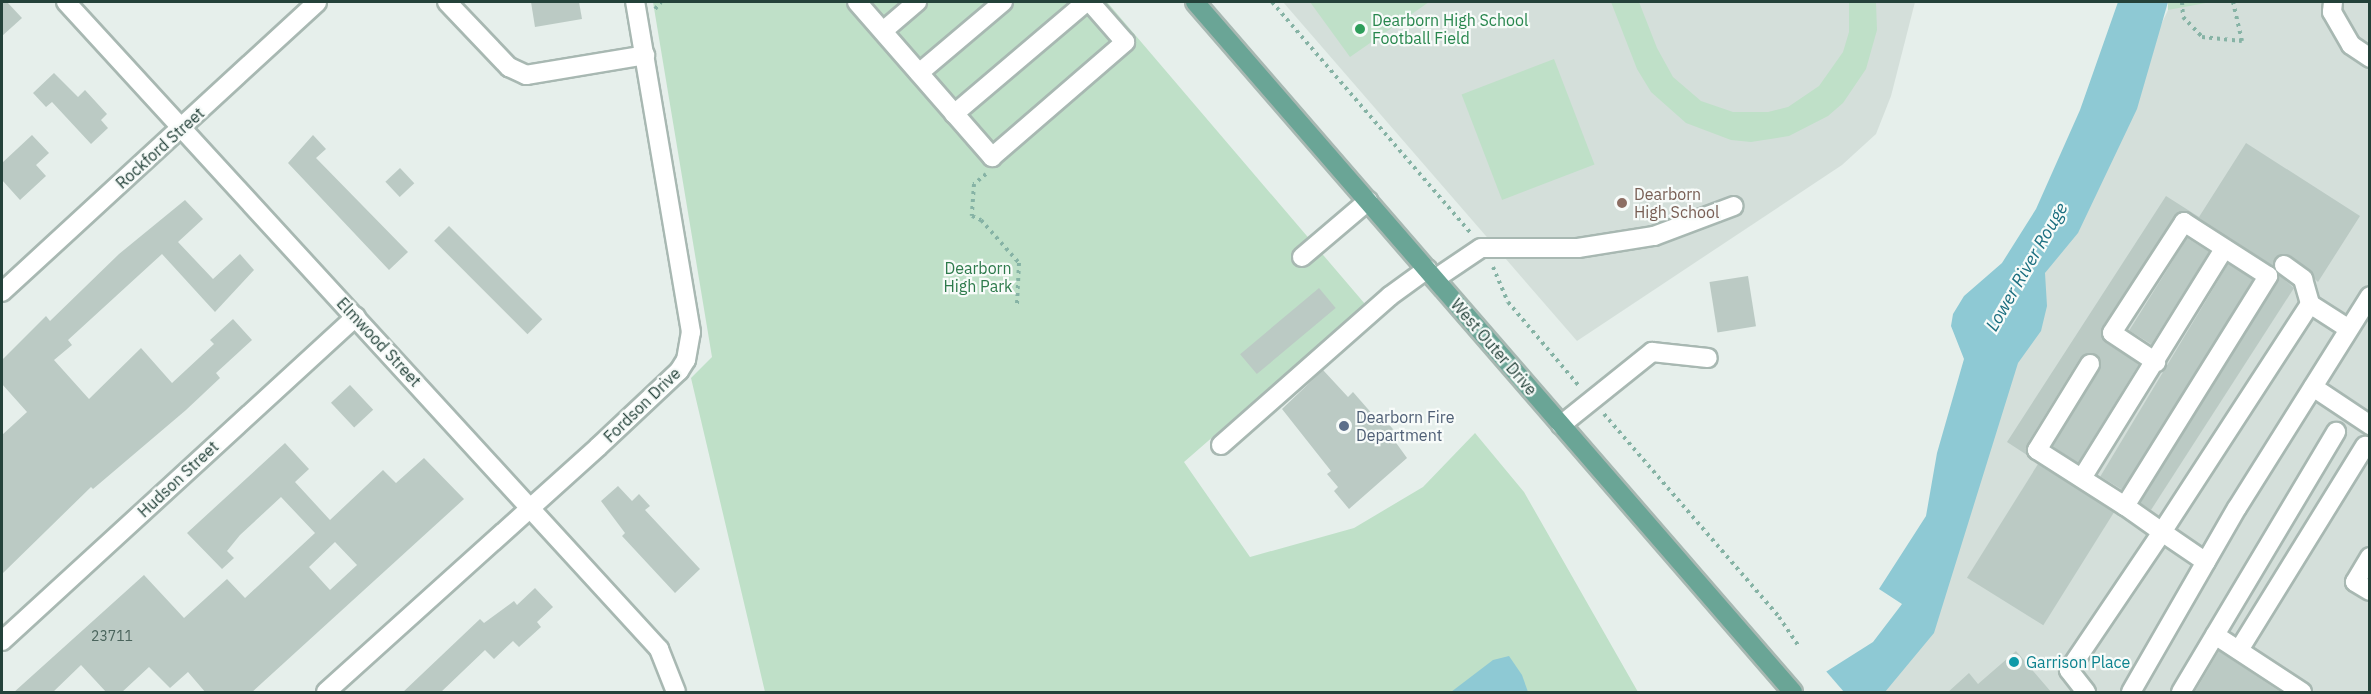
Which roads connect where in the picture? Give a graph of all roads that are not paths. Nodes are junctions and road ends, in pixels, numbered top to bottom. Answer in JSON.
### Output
{"nodes":[{"id":1,"x":66,"y":2,"type":"edge"},
{"id":2,"x":317,"y":2,"type":"edge"},
{"id":3,"x":447,"y":2,"type":"edge"},
{"id":4,"x":636,"y":2,"type":"edge"},
{"id":5,"x":857,"y":2,"type":"edge"},
{"id":6,"x":917,"y":2,"type":"edge"},
{"id":7,"x":1003,"y":2,"type":"edge"},
{"id":8,"x":1088,"y":2,"type":"edge"},
{"id":9,"x":1195,"y":2,"type":"edge"},
{"id":10,"x":2333,"y":2,"type":"edge"},
{"id":11,"x":883,"y":31,"type":"junction"},
{"id":12,"x":645,"y":55,"type":"junction"},
{"id":13,"x":2370,"y":58,"type":"edge"},
{"id":14,"x":919,"y":73,"type":"junction"},
{"id":15,"x":954,"y":114,"type":"junction"},
{"id":16,"x":183,"y":128,"type":"junction"},
{"id":17,"x":1368,"y":201,"type":"junction"},
{"id":18,"x":1734,"y":206,"type":"dead end"},
{"id":19,"x":2224,"y":249,"type":"junction"},
{"id":20,"x":1302,"y":256,"type":"dead end"},
{"id":21,"x":2283,"y":265,"type":"dead end"},
{"id":22,"x":1431,"y":274,"type":"junction"},
{"id":23,"x":2,"y":292,"type":"edge"},
{"id":24,"x":2370,"y":296,"type":"edge"},
{"id":25,"x":2310,"y":304,"type":"junction"},
{"id":26,"x":356,"y":317,"type":"junction"},
{"id":27,"x":2349,"y":329,"type":"junction"},
{"id":28,"x":1708,"y":358,"type":"dead end"},
{"id":29,"x":2156,"y":362,"type":"junction"},
{"id":30,"x":2090,"y":364,"type":"dead end"},
{"id":31,"x":2313,"y":387,"type":"junction"},
{"id":32,"x":2370,"y":424,"type":"edge"},
{"id":33,"x":1561,"y":425,"type":"junction"},
{"id":34,"x":2336,"y":432,"type":"dead end"},
{"id":35,"x":1221,"y":445,"type":"dead end"},
{"id":36,"x":2365,"y":446,"type":"dead end"},
{"id":37,"x":2082,"y":478,"type":"junction"},
{"id":38,"x":531,"y":506,"type":"junction"},
{"id":39,"x":2125,"y":506,"type":"junction"},
{"id":40,"x":2162,"y":532,"type":"junction"},
{"id":41,"x":2370,"y":557,"type":"edge"},
{"id":42,"x":2206,"y":562,"type":"junction"},
{"id":43,"x":2370,"y":591,"type":"edge"},
{"id":44,"x":2215,"y":635,"type":"junction"},
{"id":45,"x":2,"y":641,"type":"edge"},
{"id":46,"x":2239,"y":650,"type":"junction"},
{"id":47,"x":326,"y":693,"type":"edge"},
{"id":48,"x":676,"y":693,"type":"edge"},
{"id":49,"x":1793,"y":693,"type":"edge"},
{"id":50,"x":2086,"y":693,"type":"edge"},
{"id":51,"x":2131,"y":693,"type":"edge"},
{"id":52,"x":2181,"y":693,"type":"edge"},
{"id":53,"x":2302,"y":693,"type":"edge"}],
"edges":[{"from":1,"to":16,"type":"street","name":"Elmwood Street"},
{"from":2,"to":16,"type":"street","name":"Rockford Street"},
{"from":3,"to":12,"type":"street"},
{"from":4,"to":12,"type":"street","name":"Fordson Drive"},
{"from":5,"to":11,"type":"street"},
{"from":6,"to":11,"type":"street"},
{"from":7,"to":14,"type":"street"},
{"from":8,"to":15,"type":"street"},
{"from":8,"to":15,"type":"street"},
{"from":9,"to":17,"type":"main road","name":"West Outer Drive"},
{"from":10,"to":13,"type":"street"},
{"from":11,"to":14,"type":"street"},
{"from":12,"to":38,"type":"street","name":"Fordson Drive"},
{"from":14,"to":15,"type":"street"},
{"from":16,"to":23,"type":"street","name":"Rockford Street"},
{"from":16,"to":26,"type":"street","name":"Elmwood Street"},
{"from":17,"to":20,"type":"street"},
{"from":17,"to":22,"type":"main road","name":"West Outer Drive"},
{"from":18,"to":22,"type":"street"},
{"from":19,"to":29,"type":"street"},
{"from":19,"to":29,"type":"street"},
{"from":19,"to":39,"type":"street"},
{"from":21,"to":25,"type":"street"},
{"from":22,"to":33,"type":"main road","name":"West Outer Drive"},
{"from":22,"to":35,"type":"street"},
{"from":24,"to":27,"type":"street"},
{"from":25,"to":27,"type":"street"},
{"from":25,"to":40,"type":"street"},
{"from":26,"to":38,"type":"street","name":"Elmwood Street"},
{"from":26,"to":45,"type":"street","name":"Hudson Street"},
{"from":27,"to":31,"type":"street"},
{"from":28,"to":33,"type":"street"},
{"from":29,"to":37,"type":"street"},
{"from":30,"to":37,"type":"street"},
{"from":31,"to":32,"type":"street"},
{"from":31,"to":42,"type":"street"},
{"from":33,"to":49,"type":"main road","name":"West Outer Drive"},
{"from":34,"to":44,"type":"street"},
{"from":36,"to":46,"type":"street"},
{"from":37,"to":39,"type":"street"},
{"from":38,"to":47,"type":"street","name":"Fordson Drive"},
{"from":38,"to":48,"type":"street","name":"Elmwood Street"},
{"from":39,"to":40,"type":"street"},
{"from":40,"to":42,"type":"street"},
{"from":40,"to":50,"type":"street"},
{"from":41,"to":43,"type":"street"},
{"from":42,"to":51,"type":"street"},
{"from":44,"to":46,"type":"street"},
{"from":44,"to":52,"type":"street"},
{"from":46,"to":53,"type":"street"}]}
